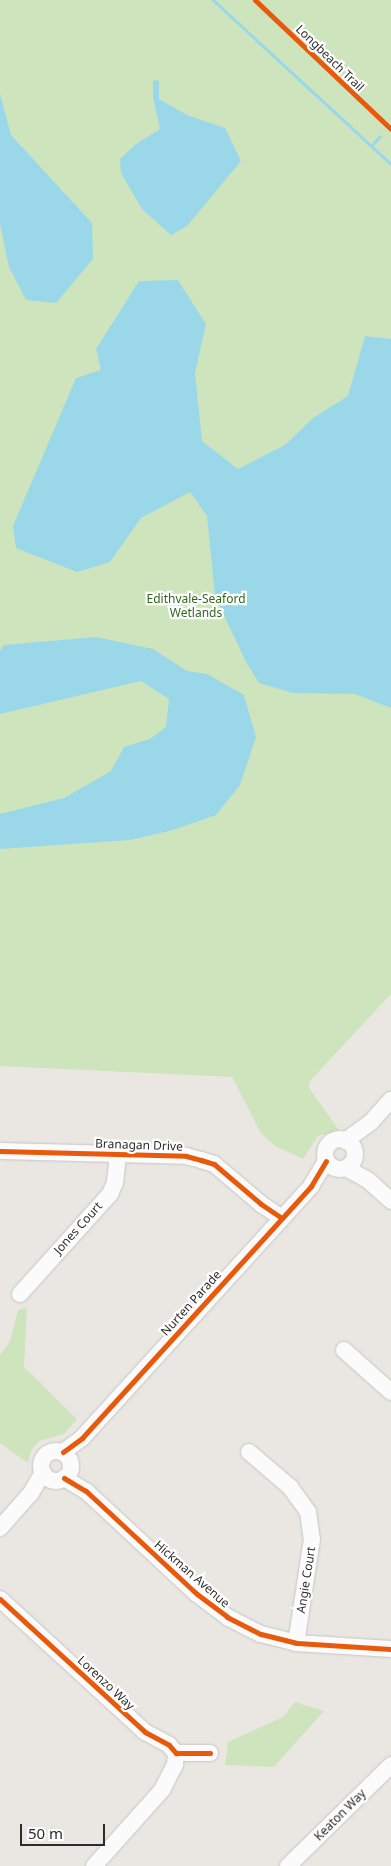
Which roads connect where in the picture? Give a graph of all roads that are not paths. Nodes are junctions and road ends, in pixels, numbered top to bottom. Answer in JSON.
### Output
{"nodes":[{"id":1,"x":391,"y":1100,"type":"edge"},
{"id":2,"x":0,"y":1151,"type":"edge"},
{"id":3,"x":118,"y":1154,"type":"junction"},
{"id":4,"x":344,"y":1158,"type":"junction"},
{"id":5,"x":391,"y":1201,"type":"edge"},
{"id":6,"x":279,"y":1222,"type":"junction"},
{"id":7,"x":20,"y":1294,"type":"dead end"},
{"id":8,"x":344,"y":1350,"type":"dead end"},
{"id":9,"x":391,"y":1392,"type":"edge"},
{"id":10,"x":249,"y":1452,"type":"dead end"},
{"id":11,"x":60,"y":1469,"type":"junction"},
{"id":12,"x":0,"y":1528,"type":"edge"},
{"id":13,"x":0,"y":1599,"type":"edge"},
{"id":14,"x":296,"y":1643,"type":"junction"},
{"id":15,"x":391,"y":1649,"type":"edge"},
{"id":16,"x":176,"y":1753,"type":"junction"},
{"id":17,"x":210,"y":1753,"type":"dead end"},
{"id":18,"x":391,"y":1765,"type":"edge"},
{"id":19,"x":94,"y":1866,"type":"edge"},
{"id":20,"x":288,"y":1866,"type":"edge"}],
"edges":[{"from":1,"to":4,"type":"street","name":"Nurten Parade"},
{"from":2,"to":3,"type":"street","name":"Branagan Drive"},
{"from":3,"to":6,"type":"street","name":"Branagan Drive"},
{"from":3,"to":7,"type":"street","name":"Jones Court"},
{"from":4,"to":5,"type":"street"},
{"from":4,"to":6,"type":"street","name":"Nurten Parade"},
{"from":6,"to":11,"type":"street","name":"Nurten Parade"},
{"from":8,"to":9,"type":"street"},
{"from":10,"to":14,"type":"street","name":"Angie Court"},
{"from":11,"to":12,"type":"street","name":"Nurten Parade"},
{"from":11,"to":14,"type":"street","name":"Hickman Avenue"},
{"from":13,"to":16,"type":"street","name":"Lorenzo Way"},
{"from":14,"to":15,"type":"street","name":"Hickman Avenue"},
{"from":16,"to":17,"type":"street"},
{"from":16,"to":19,"type":"street"},
{"from":18,"to":20,"type":"street","name":"Keaton Way"}]}
